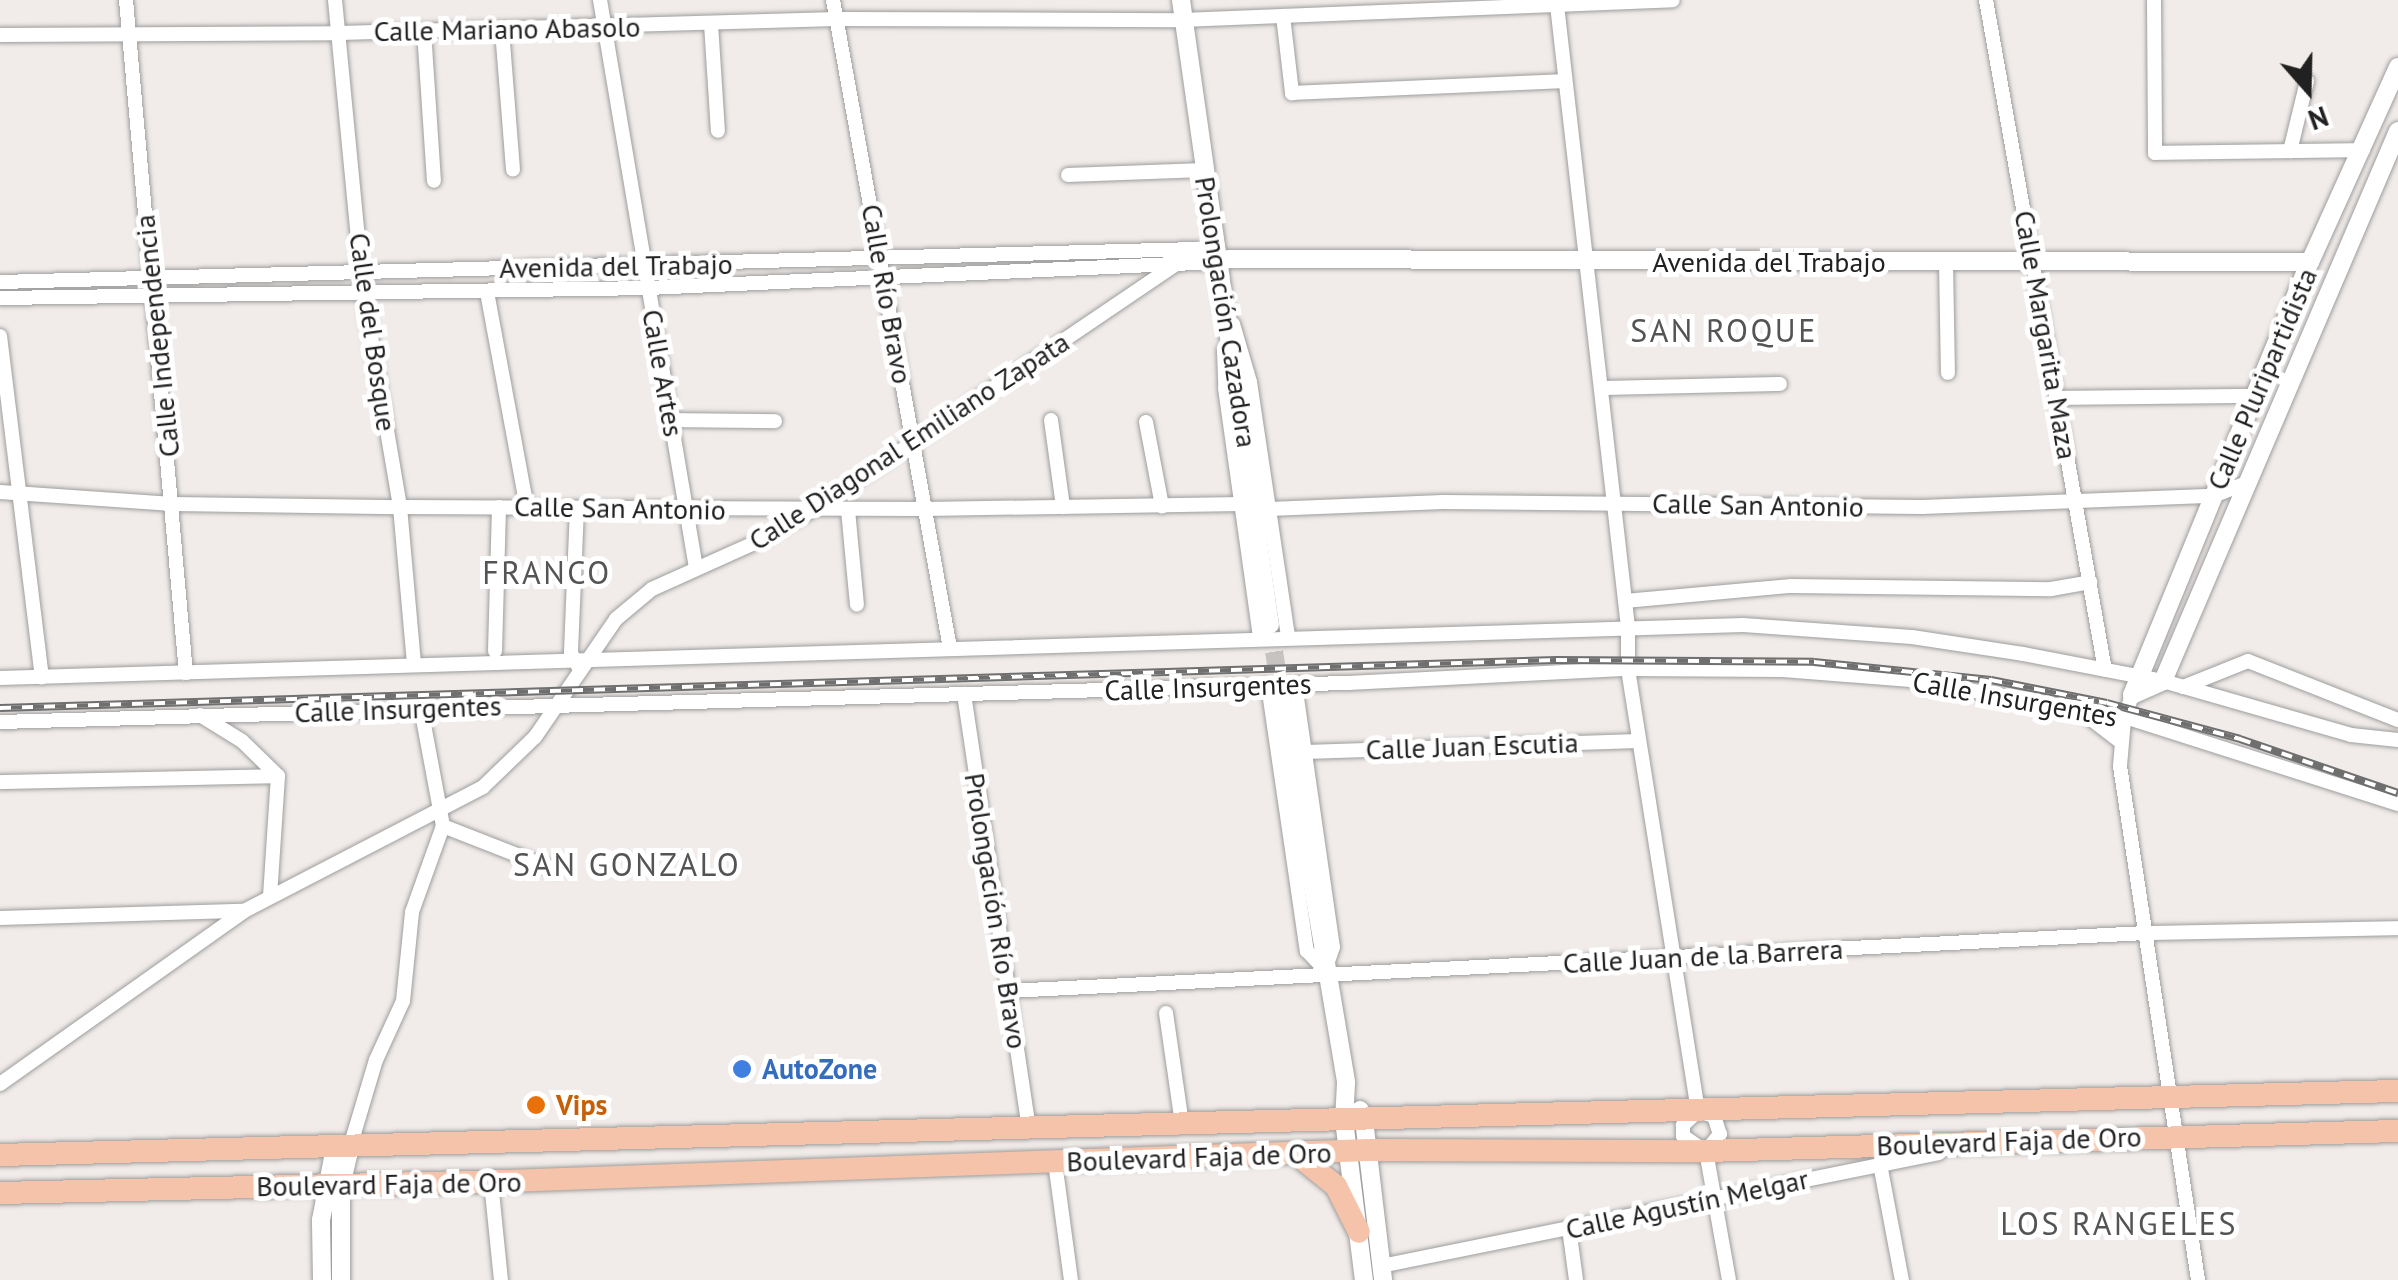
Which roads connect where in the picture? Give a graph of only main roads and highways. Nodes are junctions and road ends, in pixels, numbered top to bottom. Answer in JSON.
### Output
{"nodes":[{"id":1,"x":2398,"y":1091,"type":"edge"},
{"id":2,"x":2398,"y":1131,"type":"edge"},
{"id":3,"x":699,"y":1138,"type":"junction"},
{"id":4,"x":1296,"y":1154,"type":"junction"},
{"id":5,"x":0,"y":1156,"type":"edge"},
{"id":6,"x":700,"y":1174,"type":"junction"},
{"id":7,"x":0,"y":1193,"type":"edge"},
{"id":8,"x":1359,"y":1232,"type":"road end"}],
"edges":[{"from":1,"to":3,"type":"main road","name":"Boulevard Faja de Oro"},
{"from":2,"to":4,"type":"main road","name":"Boulevard Faja de Oro"},
{"from":3,"to":5,"type":"main road","name":"Boulevard Faja de Oro"},
{"from":3,"to":6,"type":"main road"},
{"from":4,"to":6,"type":"main road","name":"Boulevard Faja de Oro"},
{"from":4,"to":8,"type":"main road"},
{"from":6,"to":7,"type":"main road","name":"Boulevard Faja de Oro"}]}
